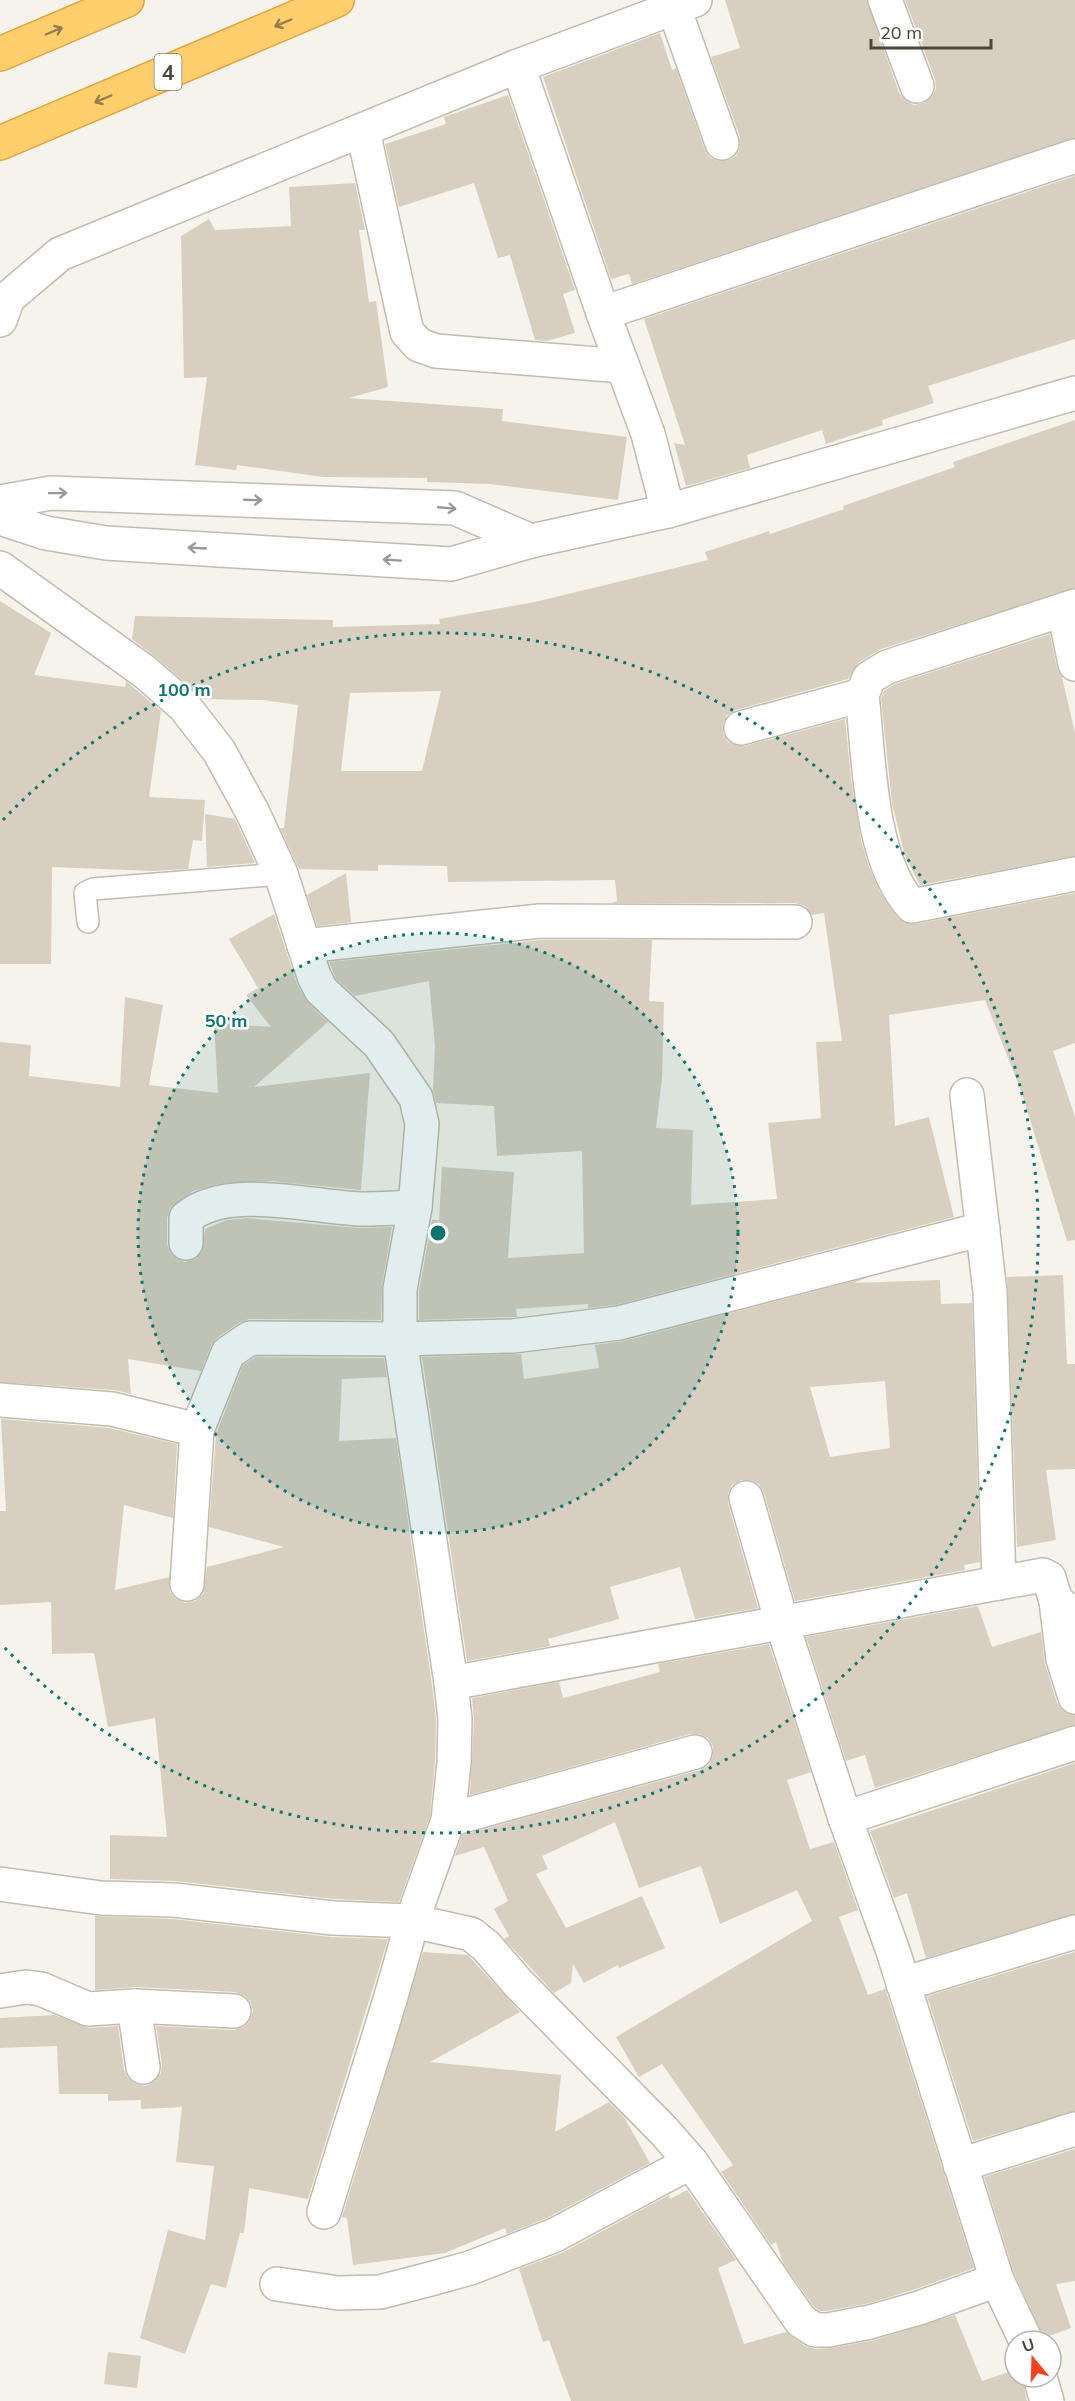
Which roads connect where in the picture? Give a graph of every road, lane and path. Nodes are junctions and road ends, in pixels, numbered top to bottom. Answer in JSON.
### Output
{"nodes":[{"id":1,"x":127,"y":0,"type":"edge"},
{"id":2,"x":337,"y":0,"type":"edge"},
{"id":3,"x":885,"y":0,"type":"edge"},
{"id":4,"x":685,"y":4,"type":"edge"},
{"id":5,"x":0,"y":54,"type":"edge"},
{"id":6,"x":518,"y":66,"type":"junction"},
{"id":7,"x":917,"y":86,"type":"dead end"},
{"id":8,"x":363,"y":131,"type":"junction"},
{"id":9,"x":0,"y":143,"type":"edge"},
{"id":10,"x":722,"y":143,"type":"dead end"},
{"id":11,"x":1075,"y":156,"type":"edge"},
{"id":12,"x":603,"y":313,"type":"junction"},
{"id":13,"x":0,"y":320,"type":"edge"},
{"id":14,"x":622,"y":366,"type":"junction"},
{"id":15,"x":1075,"y":393,"type":"edge"},
{"id":16,"x":0,"y":502,"type":"edge"},
{"id":17,"x":668,"y":511,"type":"junction"},
{"id":18,"x":0,"y":518,"type":"edge"},
{"id":19,"x":531,"y":541,"type":"junction"},
{"id":20,"x":0,"y":568,"type":"edge"},
{"id":21,"x":1070,"y":608,"type":"edge"},
{"id":22,"x":1075,"y":664,"type":"edge"},
{"id":23,"x":862,"y":695,"type":"junction"},
{"id":24,"x":741,"y":728,"type":"dead end"},
{"id":25,"x":281,"y":874,"type":"junction"},
{"id":26,"x":1075,"y":874,"type":"edge"},
{"id":27,"x":88,"y":922,"type":"dead end"},
{"id":28,"x":795,"y":922,"type":"dead end"},
{"id":29,"x":304,"y":946,"type":"junction"},
{"id":30,"x":967,"y":1095,"type":"dead end"},
{"id":31,"x":415,"y":1207,"type":"junction"},
{"id":32,"x":983,"y":1229,"type":"junction"},
{"id":33,"x":186,"y":1243,"type":"dead end"},
{"id":34,"x":400,"y":1339,"type":"junction"},
{"id":35,"x":0,"y":1400,"type":"edge"},
{"id":36,"x":197,"y":1430,"type":"junction"},
{"id":37,"x":746,"y":1498,"type":"dead end"},
{"id":38,"x":999,"y":1582,"type":"junction"},
{"id":39,"x":187,"y":1584,"type":"dead end"},
{"id":40,"x":1066,"y":1608,"type":"edge"},
{"id":41,"x":782,"y":1623,"type":"junction"},
{"id":42,"x":451,"y":1683,"type":"junction"},
{"id":43,"x":1075,"y":1697,"type":"edge"},
{"id":44,"x":1075,"y":1743,"type":"edge"},
{"id":45,"x":695,"y":1752,"type":"dead end"},
{"id":46,"x":845,"y":1818,"type":"junction"},
{"id":47,"x":448,"y":1820,"type":"junction"},
{"id":48,"x":0,"y":1884,"type":"edge"},
{"id":49,"x":412,"y":1921,"type":"junction"},
{"id":50,"x":1075,"y":1932,"type":"edge"},
{"id":51,"x":903,"y":1984,"type":"junction"},
{"id":52,"x":0,"y":1991,"type":"edge"},
{"id":53,"x":134,"y":2006,"type":"junction"},
{"id":54,"x":234,"y":2011,"type":"dead end"},
{"id":55,"x":143,"y":2067,"type":"dead end"},
{"id":56,"x":1075,"y":2129,"type":"edge"},
{"id":57,"x":691,"y":2162,"type":"junction"},
{"id":58,"x":960,"y":2165,"type":"junction"},
{"id":59,"x":324,"y":2212,"type":"dead end"},
{"id":60,"x":997,"y":2280,"type":"junction"},
{"id":61,"x":277,"y":2284,"type":"dead end"},
{"id":62,"x":1020,"y":2329,"type":"edge"}],
"edges":[{"from":5,"to":1,"type":"highway","one_way":true},
{"from":2,"to":9,"type":"highway","number":"4","one_way":true},
{"from":3,"to":7,"type":"street"},
{"from":4,"to":6,"type":"street"},
{"from":4,"to":10,"type":"street"},
{"from":6,"to":8,"type":"street"},
{"from":6,"to":12,"type":"street"},
{"from":8,"to":13,"type":"street"},
{"from":8,"to":14,"type":"street"},
{"from":11,"to":12,"type":"street"},
{"from":12,"to":14,"type":"street"},
{"from":14,"to":17,"type":"street"},
{"from":15,"to":17,"type":"street"},
{"from":16,"to":19,"type":"street","one_way":true},
{"from":17,"to":19,"type":"street"},
{"from":19,"to":18,"type":"street","one_way":true},
{"from":20,"to":25,"type":"street"},
{"from":21,"to":22,"type":"street"},
{"from":21,"to":23,"type":"street"},
{"from":23,"to":24,"type":"street"},
{"from":23,"to":26,"type":"street"},
{"from":25,"to":27,"type":"lane"},
{"from":25,"to":29,"type":"street"},
{"from":28,"to":29,"type":"street"},
{"from":29,"to":31,"type":"street"},
{"from":30,"to":32,"type":"street"},
{"from":31,"to":33,"type":"street"},
{"from":31,"to":34,"type":"street"},
{"from":32,"to":34,"type":"street"},
{"from":32,"to":38,"type":"street"},
{"from":34,"to":36,"type":"street"},
{"from":34,"to":42,"type":"street"},
{"from":35,"to":36,"type":"street"},
{"from":36,"to":39,"type":"street"},
{"from":37,"to":41,"type":"street"},
{"from":38,"to":40,"type":"street"},
{"from":38,"to":41,"type":"street"},
{"from":40,"to":43,"type":"street"},
{"from":41,"to":42,"type":"street"},
{"from":41,"to":46,"type":"street"},
{"from":42,"to":47,"type":"street"},
{"from":44,"to":46,"type":"street"},
{"from":45,"to":47,"type":"street"},
{"from":46,"to":51,"type":"street"},
{"from":47,"to":49,"type":"street"},
{"from":48,"to":49,"type":"street"},
{"from":49,"to":57,"type":"street"},
{"from":49,"to":59,"type":"street"},
{"from":50,"to":51,"type":"street"},
{"from":51,"to":58,"type":"street"},
{"from":52,"to":53,"type":"street"},
{"from":53,"to":54,"type":"street"},
{"from":53,"to":55,"type":"street"},
{"from":56,"to":58,"type":"street"},
{"from":57,"to":60,"type":"street"},
{"from":57,"to":61,"type":"street"},
{"from":58,"to":60,"type":"street"},
{"from":60,"to":62,"type":"street"}]}
